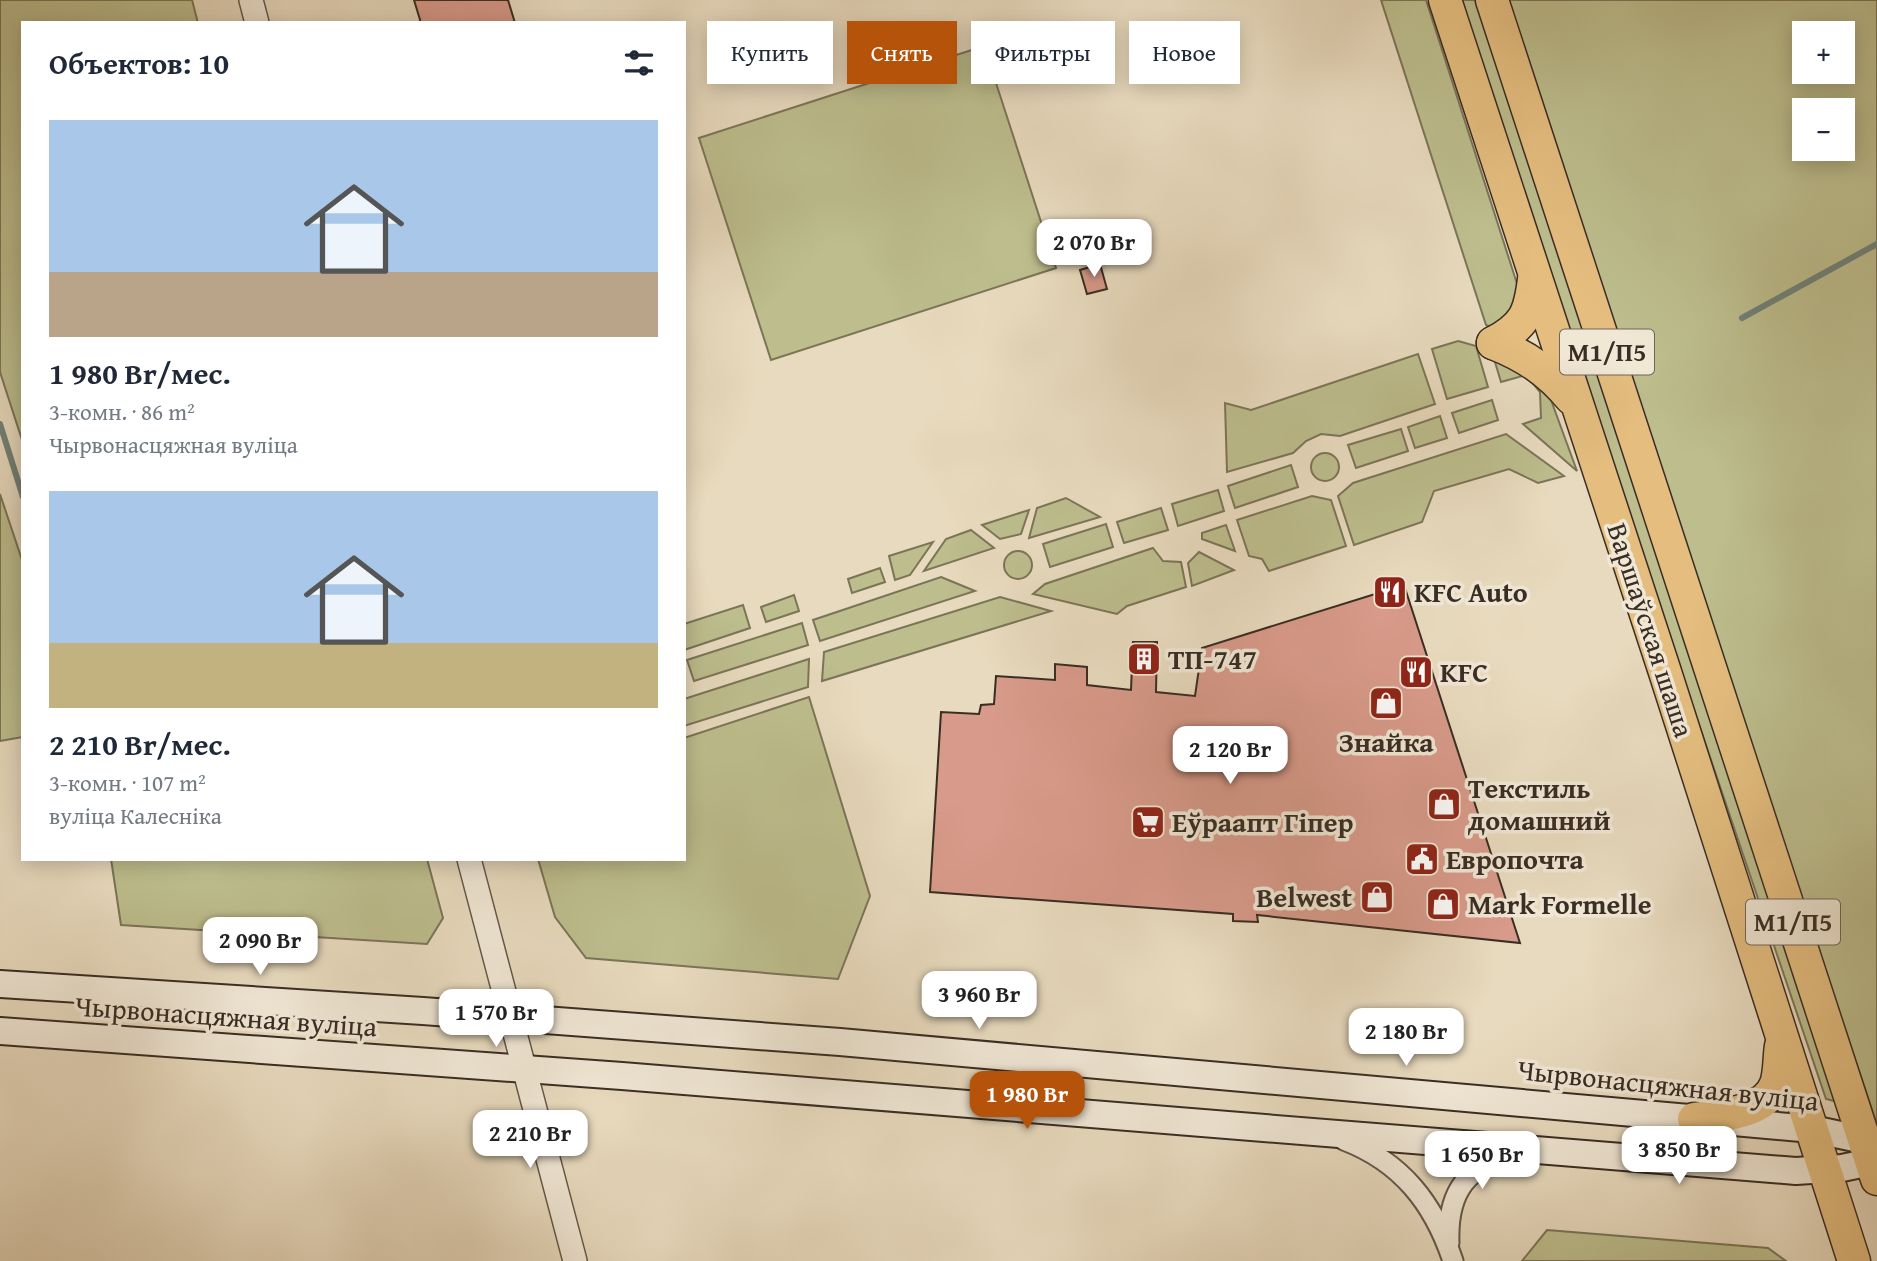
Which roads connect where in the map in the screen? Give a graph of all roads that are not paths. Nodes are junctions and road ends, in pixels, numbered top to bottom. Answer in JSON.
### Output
{"nodes":[{"id":1,"x":251,"y":0,"type":"edge"},
{"id":2,"x":1445,"y":0,"type":"edge"},
{"id":3,"x":1492,"y":0,"type":"edge"},
{"id":4,"x":256,"y":21,"type":"edge"},
{"id":5,"x":1535,"y":277,"type":"junction"},
{"id":6,"x":1578,"y":406,"type":"junction"},
{"id":7,"x":470,"y":861,"type":"edge"},
{"id":8,"x":0,"y":984,"type":"edge"},
{"id":9,"x":510,"y":1017,"type":"junction"},
{"id":10,"x":0,"y":1031,"type":"edge"},
{"id":11,"x":1782,"y":1038,"type":"junction"},
{"id":12,"x":524,"y":1069,"type":"junction"},
{"id":13,"x":1694,"y":1119,"type":"junction"},
{"id":14,"x":1812,"y":1129,"type":"junction"},
{"id":15,"x":1324,"y":1132,"type":"junction"},
{"id":16,"x":1534,"y":1149,"type":"junction"},
{"id":17,"x":1871,"y":1161,"type":"edge"},
{"id":18,"x":1825,"y":1170,"type":"junction"},
{"id":19,"x":1452,"y":1256,"type":"edge"},
{"id":20,"x":575,"y":1261,"type":"edge"},
{"id":21,"x":1854,"y":1261,"type":"edge"}],
"edges":[{"from":1,"to":4,"type":"street"},
{"from":2,"to":5,"type":"highway","name":"Варшаўская шаша","number":"М1/П5"},
{"from":3,"to":17,"type":"highway","name":"Варшаўская шаша","number":"М1/П5"},
{"from":5,"to":6,"type":"highway","name":"Варшаўская шаша","number":"М1/П5"},
{"from":5,"to":6,"type":"highway"},
{"from":6,"to":11,"type":"highway","name":"Варшаўская шаша","number":"М1/П5"},
{"from":7,"to":9,"type":"street"},
{"from":8,"to":9,"type":"main road","name":"Чырвонасцяжная вуліца"},
{"from":9,"to":12,"type":"street"},
{"from":9,"to":13,"type":"main road","name":"Чырвонасцяжная вуліца"},
{"from":10,"to":12,"type":"main road","name":"Чырвонасцяжная вуліца"},
{"from":11,"to":13,"type":"highway"},
{"from":11,"to":14,"type":"highway","name":"Варшаўская шаша","number":"М1/П5"},
{"from":12,"to":15,"type":"main road","name":"Чырвонасцяжная вуліца"},
{"from":12,"to":20,"type":"street"},
{"from":13,"to":14,"type":"main road","name":"Чырвонасцяжная вуліца"},
{"from":14,"to":17,"type":"main road","name":"Чырвонасцяжная вуліца"},
{"from":14,"to":18,"type":"highway","name":"Варшаўская шаша","number":"М1/П5"},
{"from":15,"to":16,"type":"main road","name":"Чырвонасцяжная вуліца"},
{"from":15,"to":19,"type":"street"},
{"from":16,"to":18,"type":"main road","name":"Чырвонасцяжная вуліца"},
{"from":16,"to":19,"type":"street"},
{"from":17,"to":18,"type":"main road","name":"Чырвонасцяжная вуліца"},
{"from":18,"to":21,"type":"highway","name":"Варшаўская шаша","number":"М1/П5"}]}
